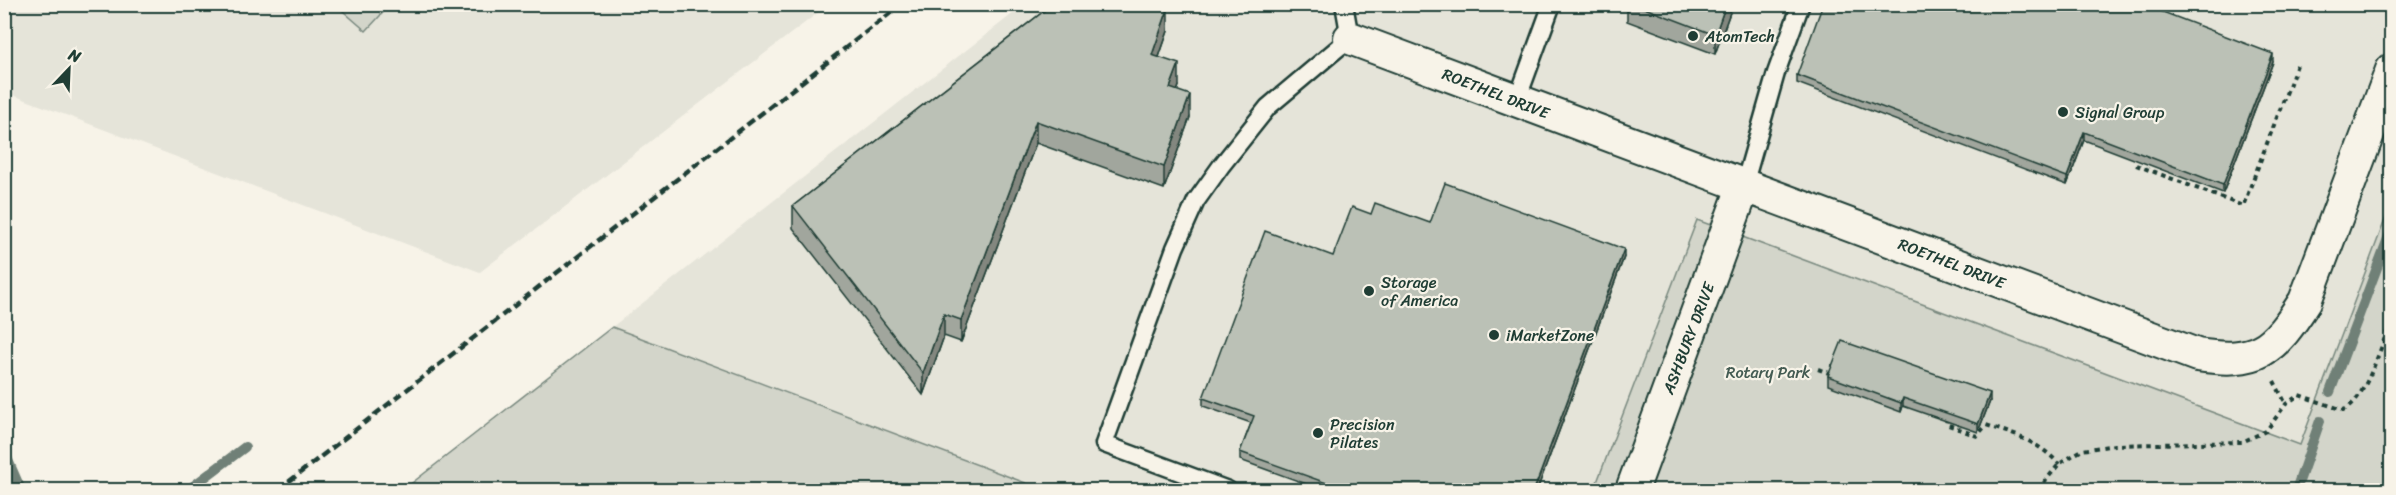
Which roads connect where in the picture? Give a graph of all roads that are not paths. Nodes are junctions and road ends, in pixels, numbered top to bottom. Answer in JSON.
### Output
{"nodes":[{"id":1,"x":1344,"y":4,"type":"edge"},
{"id":2,"x":1552,"y":4,"type":"edge"},
{"id":3,"x":1801,"y":4,"type":"edge"},
{"id":4,"x":1350,"y":38,"type":"junction"},
{"id":5,"x":2391,"y":70,"type":"edge"},
{"id":6,"x":1517,"y":100,"type":"junction"},
{"id":7,"x":1744,"y":185,"type":"junction"},
{"id":8,"x":1228,"y":490,"type":"edge"},
{"id":9,"x":1632,"y":490,"type":"edge"}],
"edges":[{"from":1,"to":4,"type":"lane"},
{"from":2,"to":6,"type":"lane"},
{"from":3,"to":7,"type":"lane"},
{"from":4,"to":6,"type":"street","name":"ROETHEL DRIVE"},
{"from":4,"to":8,"type":"lane"},
{"from":5,"to":7,"type":"street","name":"ROETHEL DRIVE"},
{"from":6,"to":7,"type":"street","name":"ROETHEL DRIVE"},
{"from":7,"to":9,"type":"street","name":"ASHBURY DRIVE"}]}
